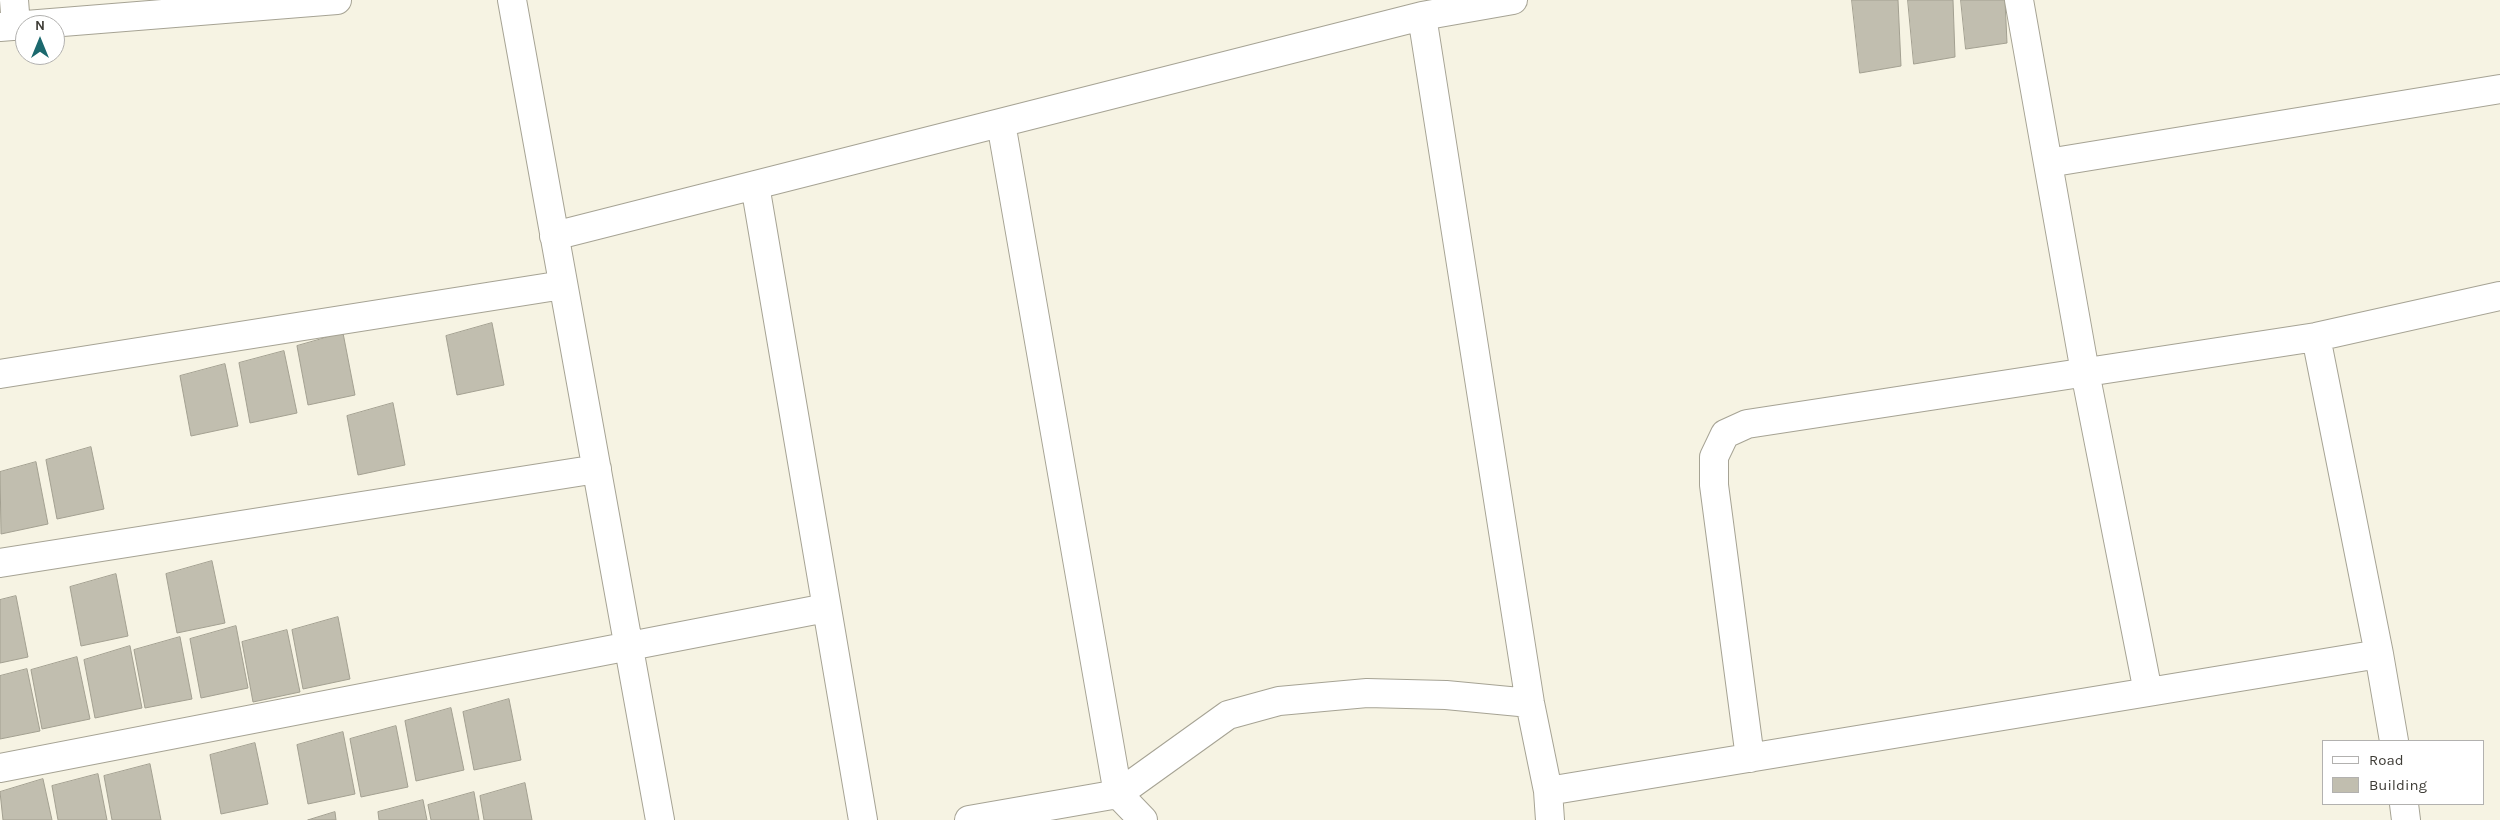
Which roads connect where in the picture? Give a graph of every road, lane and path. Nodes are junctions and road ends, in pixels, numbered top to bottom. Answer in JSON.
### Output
{"nodes":[{"id":1,"x":512,"y":0,"type":"edge"},
{"id":2,"x":1513,"y":0,"type":"edge"},
{"id":3,"x":2018,"y":0,"type":"edge"},
{"id":4,"x":322,"y":1,"type":"edge"},
{"id":5,"x":1475,"y":2,"type":"edge"},
{"id":6,"x":163,"y":7,"type":"edge"},
{"id":7,"x":1422,"y":16,"type":"junction"},
{"id":8,"x":10,"y":18,"type":"edge"},
{"id":9,"x":2500,"y":89,"type":"edge"},
{"id":10,"x":1001,"y":123,"type":"junction"},
{"id":11,"x":2048,"y":164,"type":"junction"},
{"id":12,"x":755,"y":185,"type":"junction"},
{"id":13,"x":554,"y":236,"type":"junction"},
{"id":14,"x":563,"y":285,"type":"junction"},
{"id":15,"x":2500,"y":296,"type":"edge"},
{"id":16,"x":2316,"y":337,"type":"junction"},
{"id":17,"x":2085,"y":372,"type":"junction"},
{"id":18,"x":0,"y":374,"type":"edge"},
{"id":19,"x":597,"y":468,"type":"junction"},
{"id":20,"x":0,"y":563,"type":"edge"},
{"id":21,"x":826,"y":608,"type":"junction"},
{"id":22,"x":629,"y":646,"type":"junction"},
{"id":23,"x":2379,"y":654,"type":"junction"},
{"id":24,"x":2148,"y":692,"type":"junction"},
{"id":25,"x":1530,"y":704,"type":"junction"},
{"id":26,"x":2394,"y":740,"type":"edge"},
{"id":27,"x":1750,"y":758,"type":"junction"},
{"id":28,"x":0,"y":768,"type":"edge"},
{"id":29,"x":1548,"y":791,"type":"junction"},
{"id":30,"x":1118,"y":794,"type":"junction"},
{"id":31,"x":2404,"y":805,"type":"edge"},
{"id":32,"x":660,"y":820,"type":"edge"},
{"id":33,"x":863,"y":820,"type":"edge"},
{"id":34,"x":969,"y":820,"type":"edge"},
{"id":35,"x":1143,"y":820,"type":"edge"},
{"id":36,"x":1550,"y":820,"type":"edge"},
{"id":37,"x":2406,"y":820,"type":"edge"}],
"edges":[{"from":1,"to":13,"type":"street"},
{"from":2,"to":5,"type":"street"},
{"from":3,"to":11,"type":"street"},
{"from":4,"to":6,"type":"street"},
{"from":5,"to":7,"type":"street"},
{"from":6,"to":8,"type":"street"},
{"from":7,"to":10,"type":"street"},
{"from":7,"to":25,"type":"street"},
{"from":9,"to":11,"type":"street"},
{"from":10,"to":12,"type":"street"},
{"from":10,"to":30,"type":"street"},
{"from":11,"to":17,"type":"street"},
{"from":12,"to":13,"type":"street"},
{"from":12,"to":21,"type":"street"},
{"from":13,"to":14,"type":"street"},
{"from":14,"to":18,"type":"street"},
{"from":14,"to":19,"type":"street"},
{"from":15,"to":16,"type":"street"},
{"from":16,"to":17,"type":"street"},
{"from":16,"to":23,"type":"street"},
{"from":17,"to":24,"type":"street"},
{"from":17,"to":27,"type":"street"},
{"from":19,"to":20,"type":"street"},
{"from":19,"to":22,"type":"street"},
{"from":21,"to":22,"type":"street"},
{"from":21,"to":33,"type":"street"},
{"from":22,"to":28,"type":"street"},
{"from":22,"to":32,"type":"street"},
{"from":23,"to":24,"type":"street"},
{"from":23,"to":26,"type":"street"},
{"from":24,"to":27,"type":"street"},
{"from":25,"to":29,"type":"street"},
{"from":25,"to":30,"type":"street"},
{"from":27,"to":29,"type":"street"},
{"from":29,"to":36,"type":"street"},
{"from":30,"to":34,"type":"street"},
{"from":30,"to":35,"type":"street"},
{"from":31,"to":37,"type":"street"}]}
